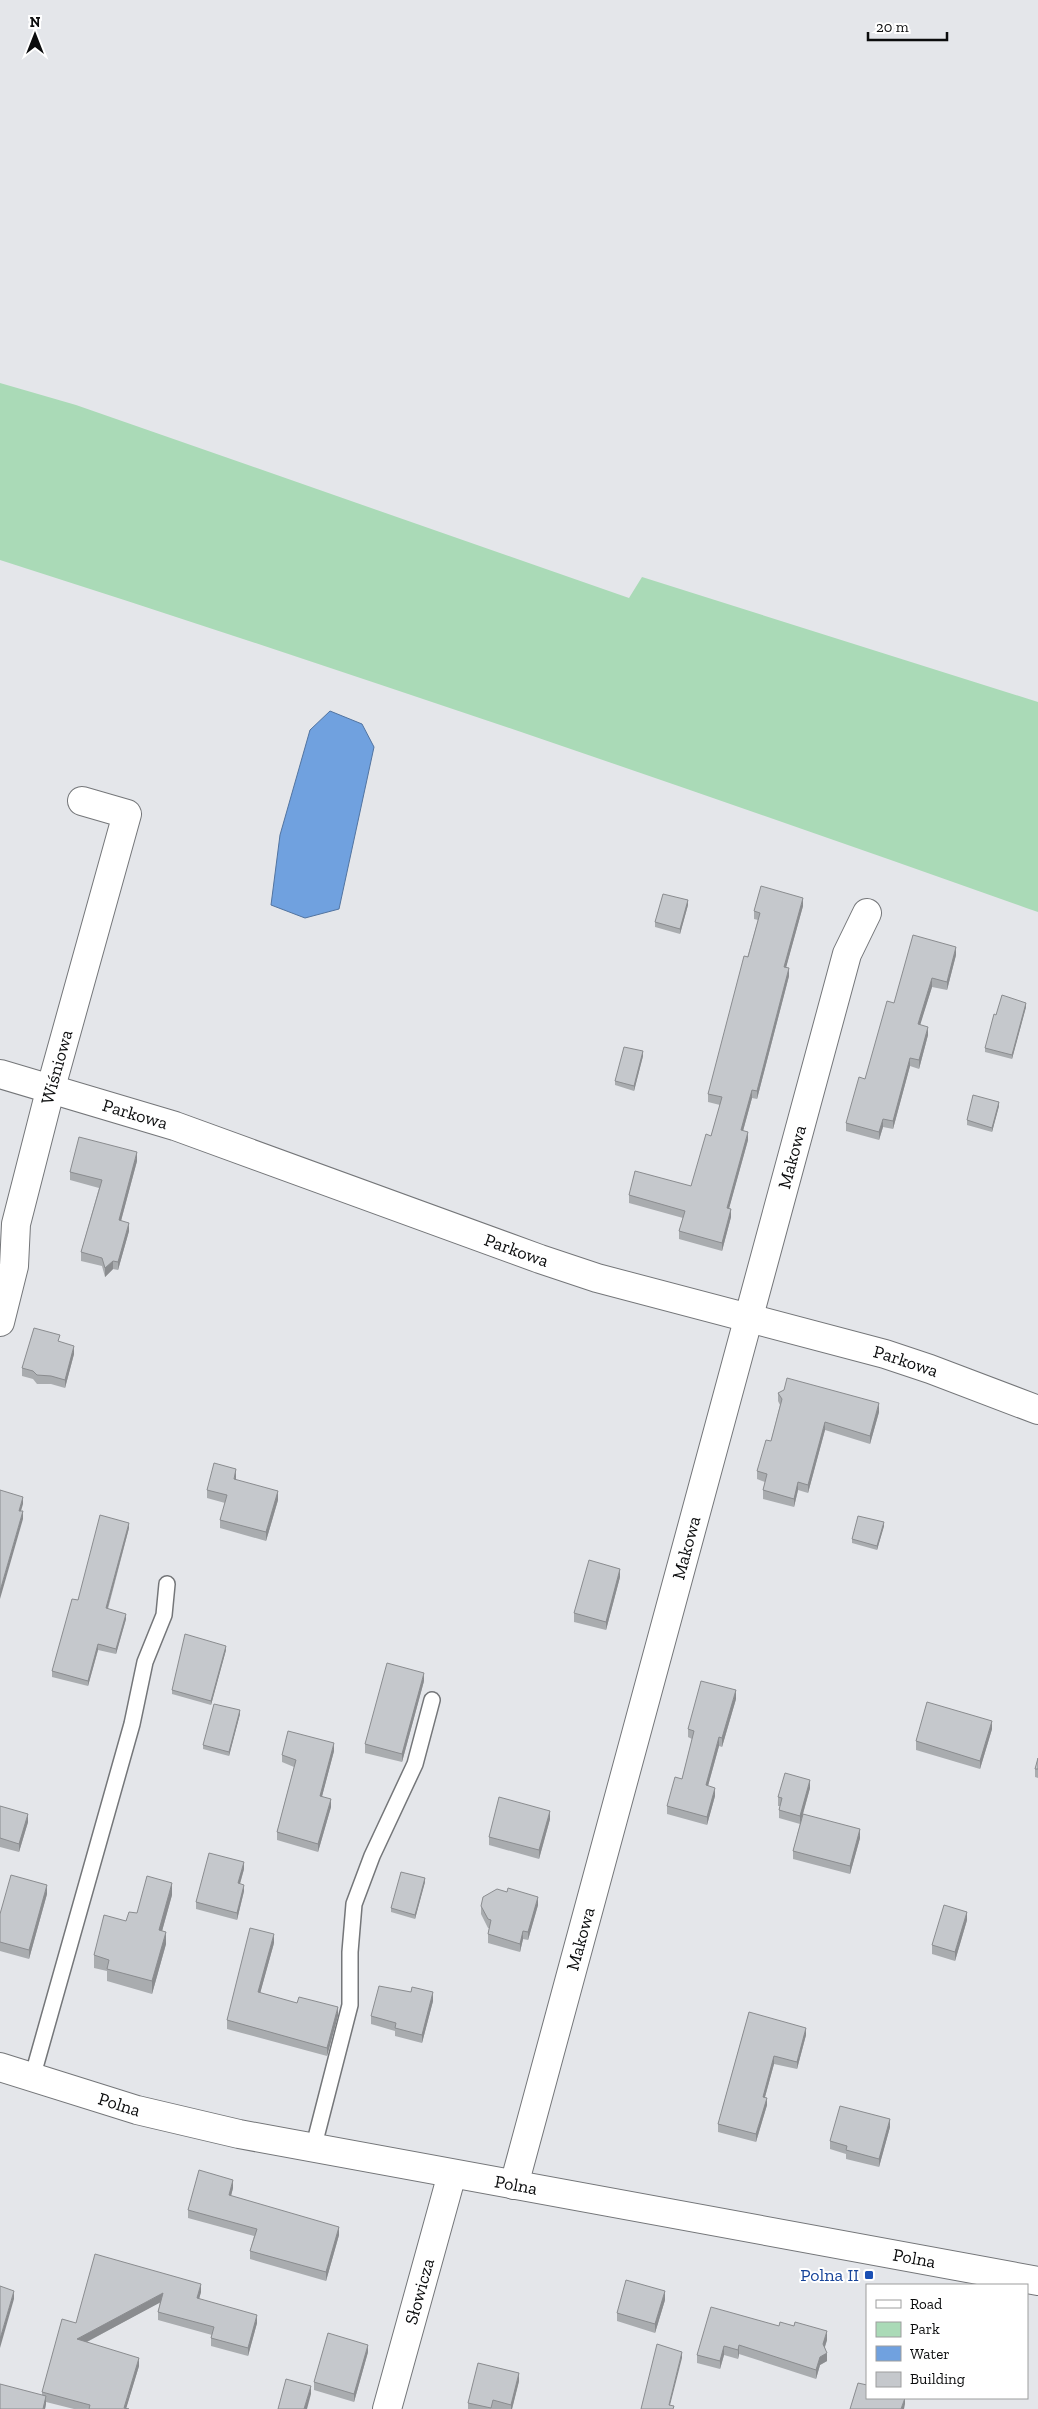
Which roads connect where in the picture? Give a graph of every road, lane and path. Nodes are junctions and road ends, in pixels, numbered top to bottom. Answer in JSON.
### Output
{"nodes":[{"id":1,"x":82,"y":801,"type":"dead end"},
{"id":2,"x":867,"y":914,"type":"dead end"},
{"id":3,"x":0,"y":1074,"type":"edge"},
{"id":4,"x":50,"y":1091,"type":"junction"},
{"id":5,"x":748,"y":1318,"type":"junction"},
{"id":6,"x":0,"y":1322,"type":"edge"},
{"id":7,"x":1038,"y":1410,"type":"edge"},
{"id":8,"x":168,"y":1584,"type":"dead end"},
{"id":9,"x":432,"y":1700,"type":"dead end"},
{"id":10,"x":0,"y":2067,"type":"edge"},
{"id":11,"x":32,"y":2078,"type":"junction"},
{"id":12,"x":313,"y":2149,"type":"junction"},
{"id":13,"x":452,"y":2174,"type":"junction"},
{"id":14,"x":514,"y":2185,"type":"junction"},
{"id":15,"x":1038,"y":2282,"type":"edge"},
{"id":16,"x":387,"y":2409,"type":"edge"}],
"edges":[{"from":1,"to":4,"type":"street","name":"Wiśniowa"},
{"from":2,"to":5,"type":"street","name":"Makowa"},
{"from":3,"to":4,"type":"street","name":"Parkowa"},
{"from":4,"to":5,"type":"street","name":"Parkowa"},
{"from":4,"to":6,"type":"street","name":"Wiśniowa"},
{"from":5,"to":7,"type":"street","name":"Parkowa"},
{"from":5,"to":14,"type":"street","name":"Makowa"},
{"from":8,"to":11,"type":"lane"},
{"from":9,"to":12,"type":"lane"},
{"from":10,"to":11,"type":"street","name":"Polna"},
{"from":11,"to":12,"type":"street","name":"Polna"},
{"from":12,"to":13,"type":"street","name":"Polna"},
{"from":13,"to":14,"type":"street","name":"Polna"},
{"from":13,"to":16,"type":"street","name":"Słowicza"},
{"from":14,"to":15,"type":"street","name":"Polna"}]}
